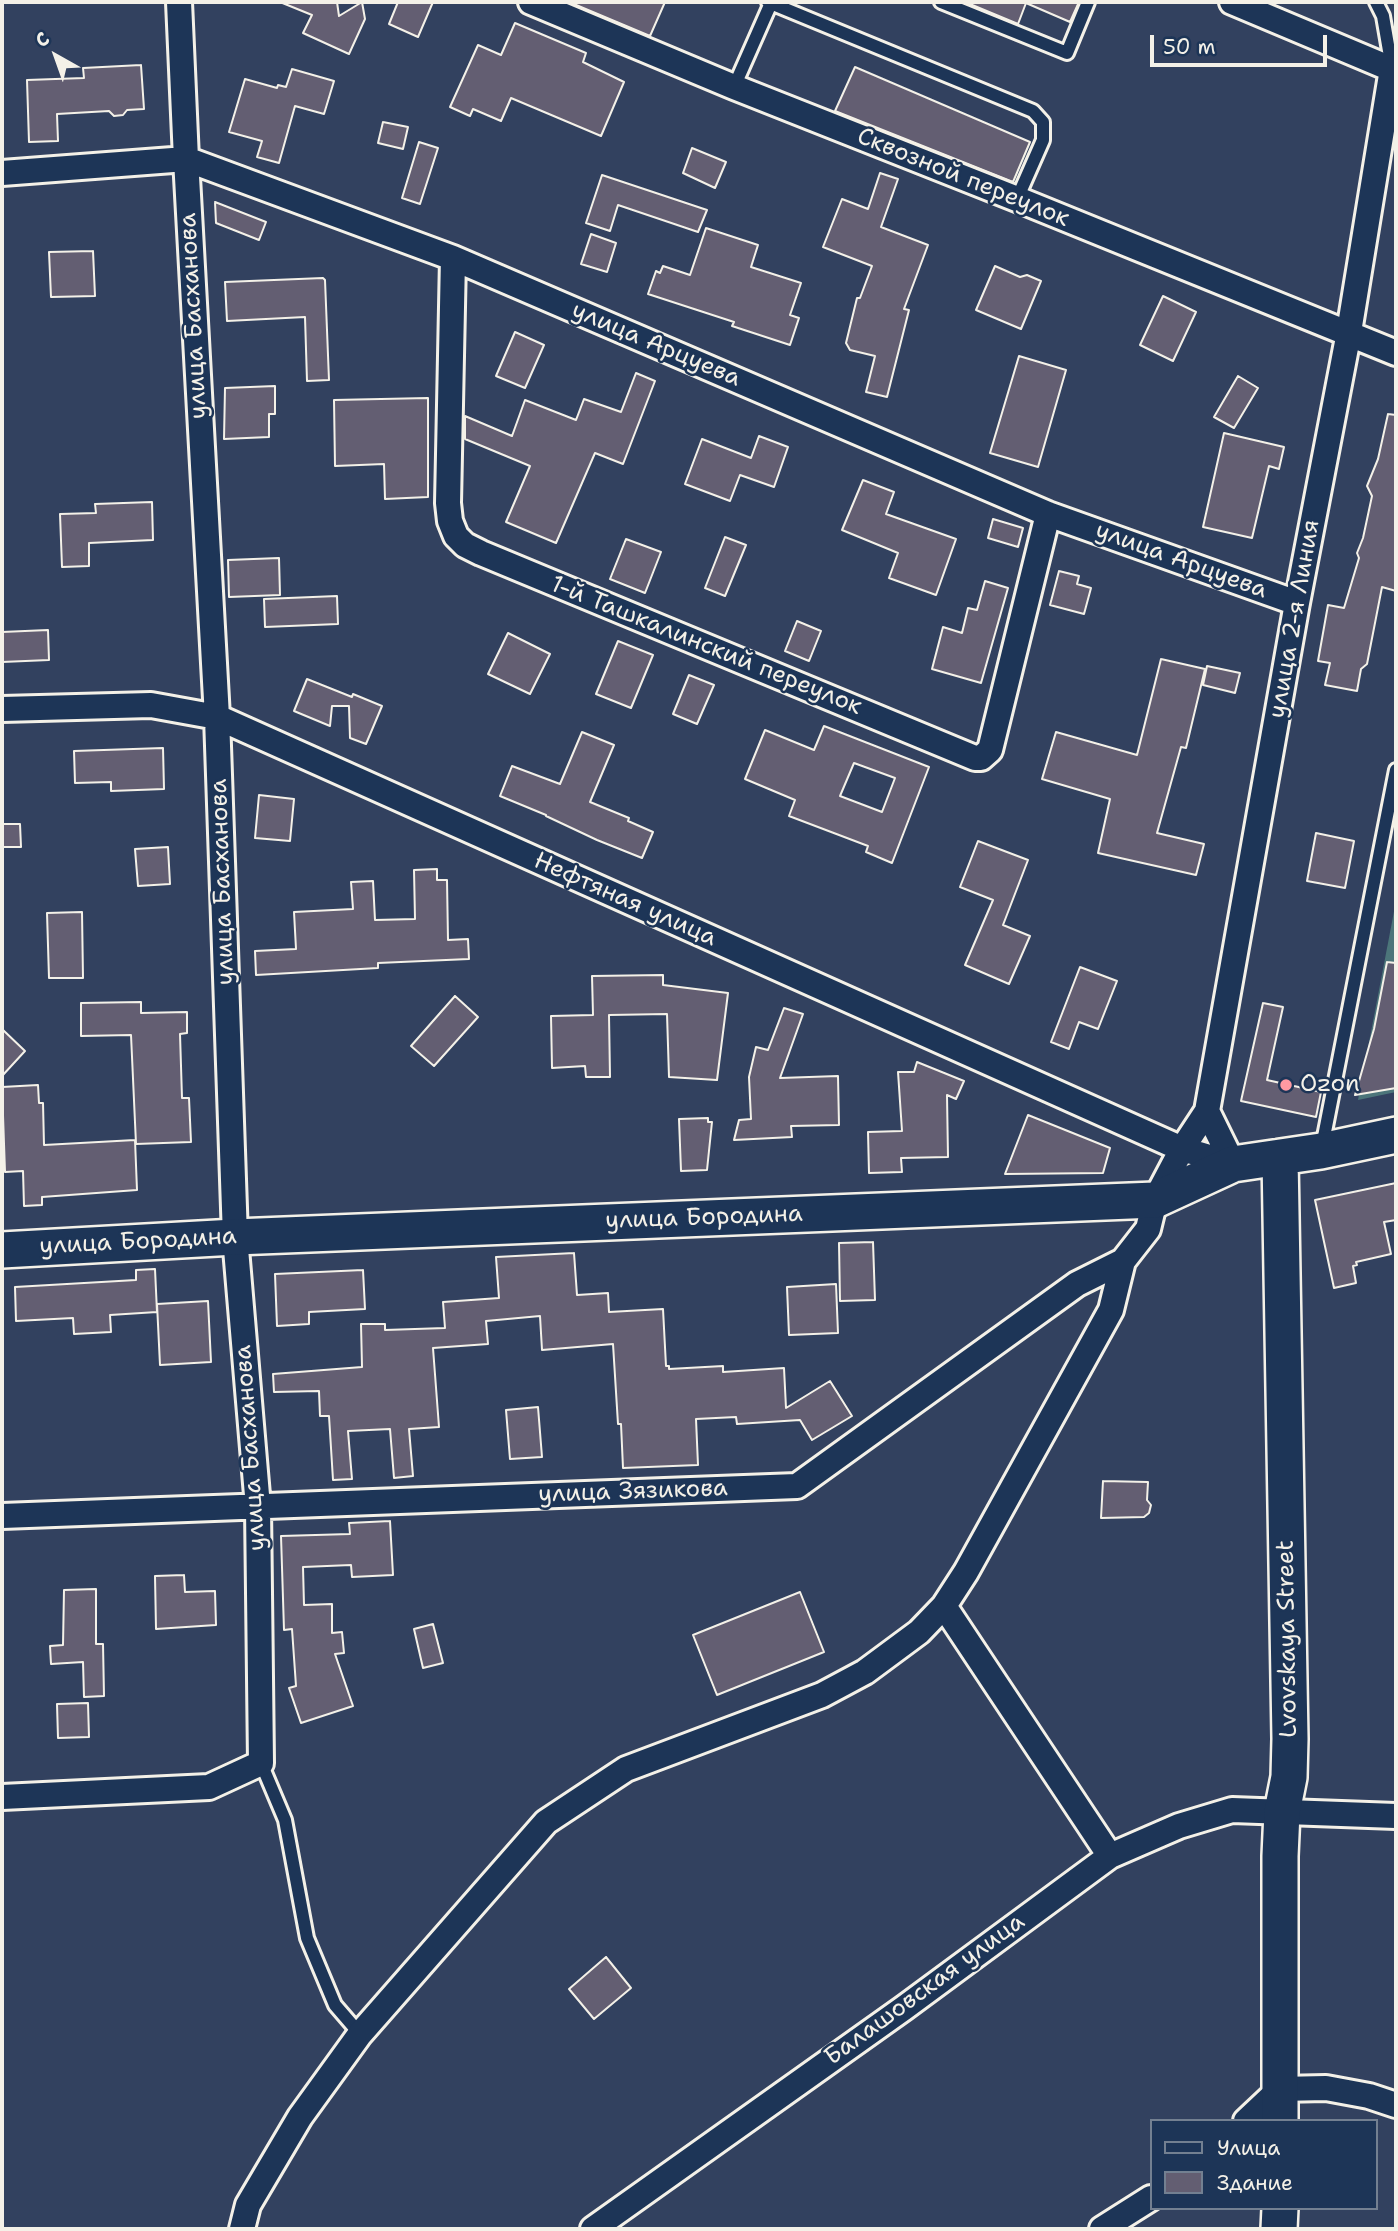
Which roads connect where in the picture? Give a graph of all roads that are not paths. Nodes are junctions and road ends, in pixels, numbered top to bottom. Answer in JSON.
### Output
{"nodes":[{"id":1,"x":179,"y":2,"type":"edge"},
{"id":2,"x":531,"y":2,"type":"edge"},
{"id":3,"x":769,"y":2,"type":"edge"},
{"id":4,"x":941,"y":2,"type":"edge"},
{"id":5,"x":1088,"y":2,"type":"edge"},
{"id":6,"x":1232,"y":2,"type":"edge"},
{"id":7,"x":1376,"y":2,"type":"edge"},
{"id":8,"x":1394,"y":70,"type":"edge"},
{"id":9,"x":734,"y":87,"type":"junction"},
{"id":10,"x":186,"y":159,"type":"junction"},
{"id":11,"x":2,"y":173,"type":"edge"},
{"id":12,"x":1017,"y":199,"type":"junction"},
{"id":13,"x":453,"y":258,"type":"junction"},
{"id":14,"x":1349,"y":332,"type":"junction"},
{"id":15,"x":1396,"y":352,"type":"edge"},
{"id":16,"x":1048,"y":514,"type":"junction"},
{"id":17,"x":1297,"y":603,"type":"junction"},
{"id":18,"x":2,"y":709,"type":"edge"},
{"id":19,"x":217,"y":718,"type":"junction"},
{"id":20,"x":1396,"y":770,"type":"edge"},
{"id":21,"x":1207,"y":1111,"type":"junction"},
{"id":22,"x":1396,"y":1135,"type":"edge"},
{"id":23,"x":1182,"y":1149,"type":"junction"},
{"id":24,"x":1321,"y":1151,"type":"junction"},
{"id":25,"x":1280,"y":1157,"type":"junction"},
{"id":26,"x":1233,"y":1164,"type":"junction"},
{"id":27,"x":1155,"y":1200,"type":"junction"},
{"id":28,"x":234,"y":1237,"type":"junction"},
{"id":29,"x":2,"y":1250,"type":"edge"},
{"id":30,"x":1123,"y":1261,"type":"junction"},
{"id":31,"x":258,"y":1507,"type":"junction"},
{"id":32,"x":2,"y":1516,"type":"edge"},
{"id":33,"x":944,"y":1606,"type":"junction"},
{"id":34,"x":261,"y":1763,"type":"junction"},
{"id":35,"x":2,"y":1797,"type":"edge"},
{"id":36,"x":1282,"y":1812,"type":"junction"},
{"id":37,"x":1396,"y":1816,"type":"edge"},
{"id":38,"x":1110,"y":1856,"type":"junction"},
{"id":39,"x":360,"y":2034,"type":"junction"},
{"id":40,"x":1280,"y":2105,"type":"edge"},
{"id":41,"x":1396,"y":2105,"type":"edge"},
{"id":42,"x":1250,"y":2119,"type":"edge"},
{"id":43,"x":1150,"y":2199,"type":"edge"},
{"id":44,"x":1280,"y":2210,"type":"edge"},
{"id":45,"x":242,"y":2229,"type":"edge"},
{"id":46,"x":593,"y":2229,"type":"edge"},
{"id":47,"x":1102,"y":2229,"type":"edge"},
{"id":48,"x":1279,"y":2229,"type":"edge"}],
"edges":[{"from":1,"to":10,"type":"street","name":"улица Басханова"},
{"from":2,"to":9,"type":"street","name":"Сквозной переулок"},
{"from":3,"to":9,"type":"lane"},
{"from":3,"to":12,"type":"lane"},
{"from":4,"to":5,"type":"lane"},
{"from":6,"to":8,"type":"street"},
{"from":7,"to":8,"type":"lane"},
{"from":8,"to":14,"type":"street","name":"улица 2-я Линия"},
{"from":9,"to":12,"type":"street","name":"Сквозной переулок"},
{"from":10,"to":11,"type":"street","name":"улица Арцуева"},
{"from":10,"to":13,"type":"street","name":"улица Арцуева"},
{"from":10,"to":19,"type":"street","name":"улица Басханова"},
{"from":12,"to":14,"type":"street","name":"Сквозной переулок"},
{"from":13,"to":16,"type":"street","name":"улица Арцуева"},
{"from":13,"to":16,"type":"street","name":"1-й Ташкалинский переулок"},
{"from":14,"to":15,"type":"street","name":"Сквозной переулок"},
{"from":14,"to":17,"type":"street","name":"улица 2-я Линия"},
{"from":16,"to":17,"type":"street","name":"улица Арцуева"},
{"from":17,"to":21,"type":"street","name":"улица 2-я Линия"},
{"from":18,"to":19,"type":"street","name":"Нефтяная улица"},
{"from":19,"to":23,"type":"street","name":"Нефтяная улица"},
{"from":19,"to":28,"type":"street","name":"улица Басханова"},
{"from":20,"to":24,"type":"lane"},
{"from":21,"to":23,"type":"street","name":"улица Зязикова"},
{"from":21,"to":26,"type":"street"},
{"from":22,"to":24,"type":"street","name":"улица Бородина"},
{"from":23,"to":26,"type":"street","name":"Нефтяная улица"},
{"from":23,"to":27,"type":"street","name":"улица Зязикова"},
{"from":24,"to":25,"type":"street","name":"улица Бородина"},
{"from":25,"to":26,"type":"street","name":"улица Бородина"},
{"from":25,"to":36,"type":"street","name":"Lvovskaya Street"},
{"from":26,"to":27,"type":"street","name":"улица Бородина"},
{"from":27,"to":28,"type":"street","name":"улица Бородина"},
{"from":27,"to":30,"type":"street","name":"улица Зязикова"},
{"from":28,"to":29,"type":"street","name":"улица Бородина"},
{"from":28,"to":31,"type":"street","name":"улица Басханова"},
{"from":30,"to":31,"type":"street","name":"улица Зязикова"},
{"from":30,"to":33,"type":"street"},
{"from":31,"to":32,"type":"street","name":"улица Зязикова"},
{"from":31,"to":34,"type":"street","name":"улица Басханова"},
{"from":33,"to":38,"type":"street"},
{"from":33,"to":39,"type":"street"},
{"from":34,"to":35,"type":"street"},
{"from":34,"to":39,"type":"lane"},
{"from":36,"to":37,"type":"street","name":"Балашовская улица"},
{"from":36,"to":38,"type":"street","name":"Балашовская улица"},
{"from":36,"to":40,"type":"street","name":"Lvovskaya Street"},
{"from":38,"to":46,"type":"street","name":"Балашовская улица"},
{"from":39,"to":45,"type":"street"},
{"from":40,"to":41,"type":"street"},
{"from":40,"to":42,"type":"street"},
{"from":43,"to":47,"type":"street"},
{"from":44,"to":48,"type":"street"}]}
